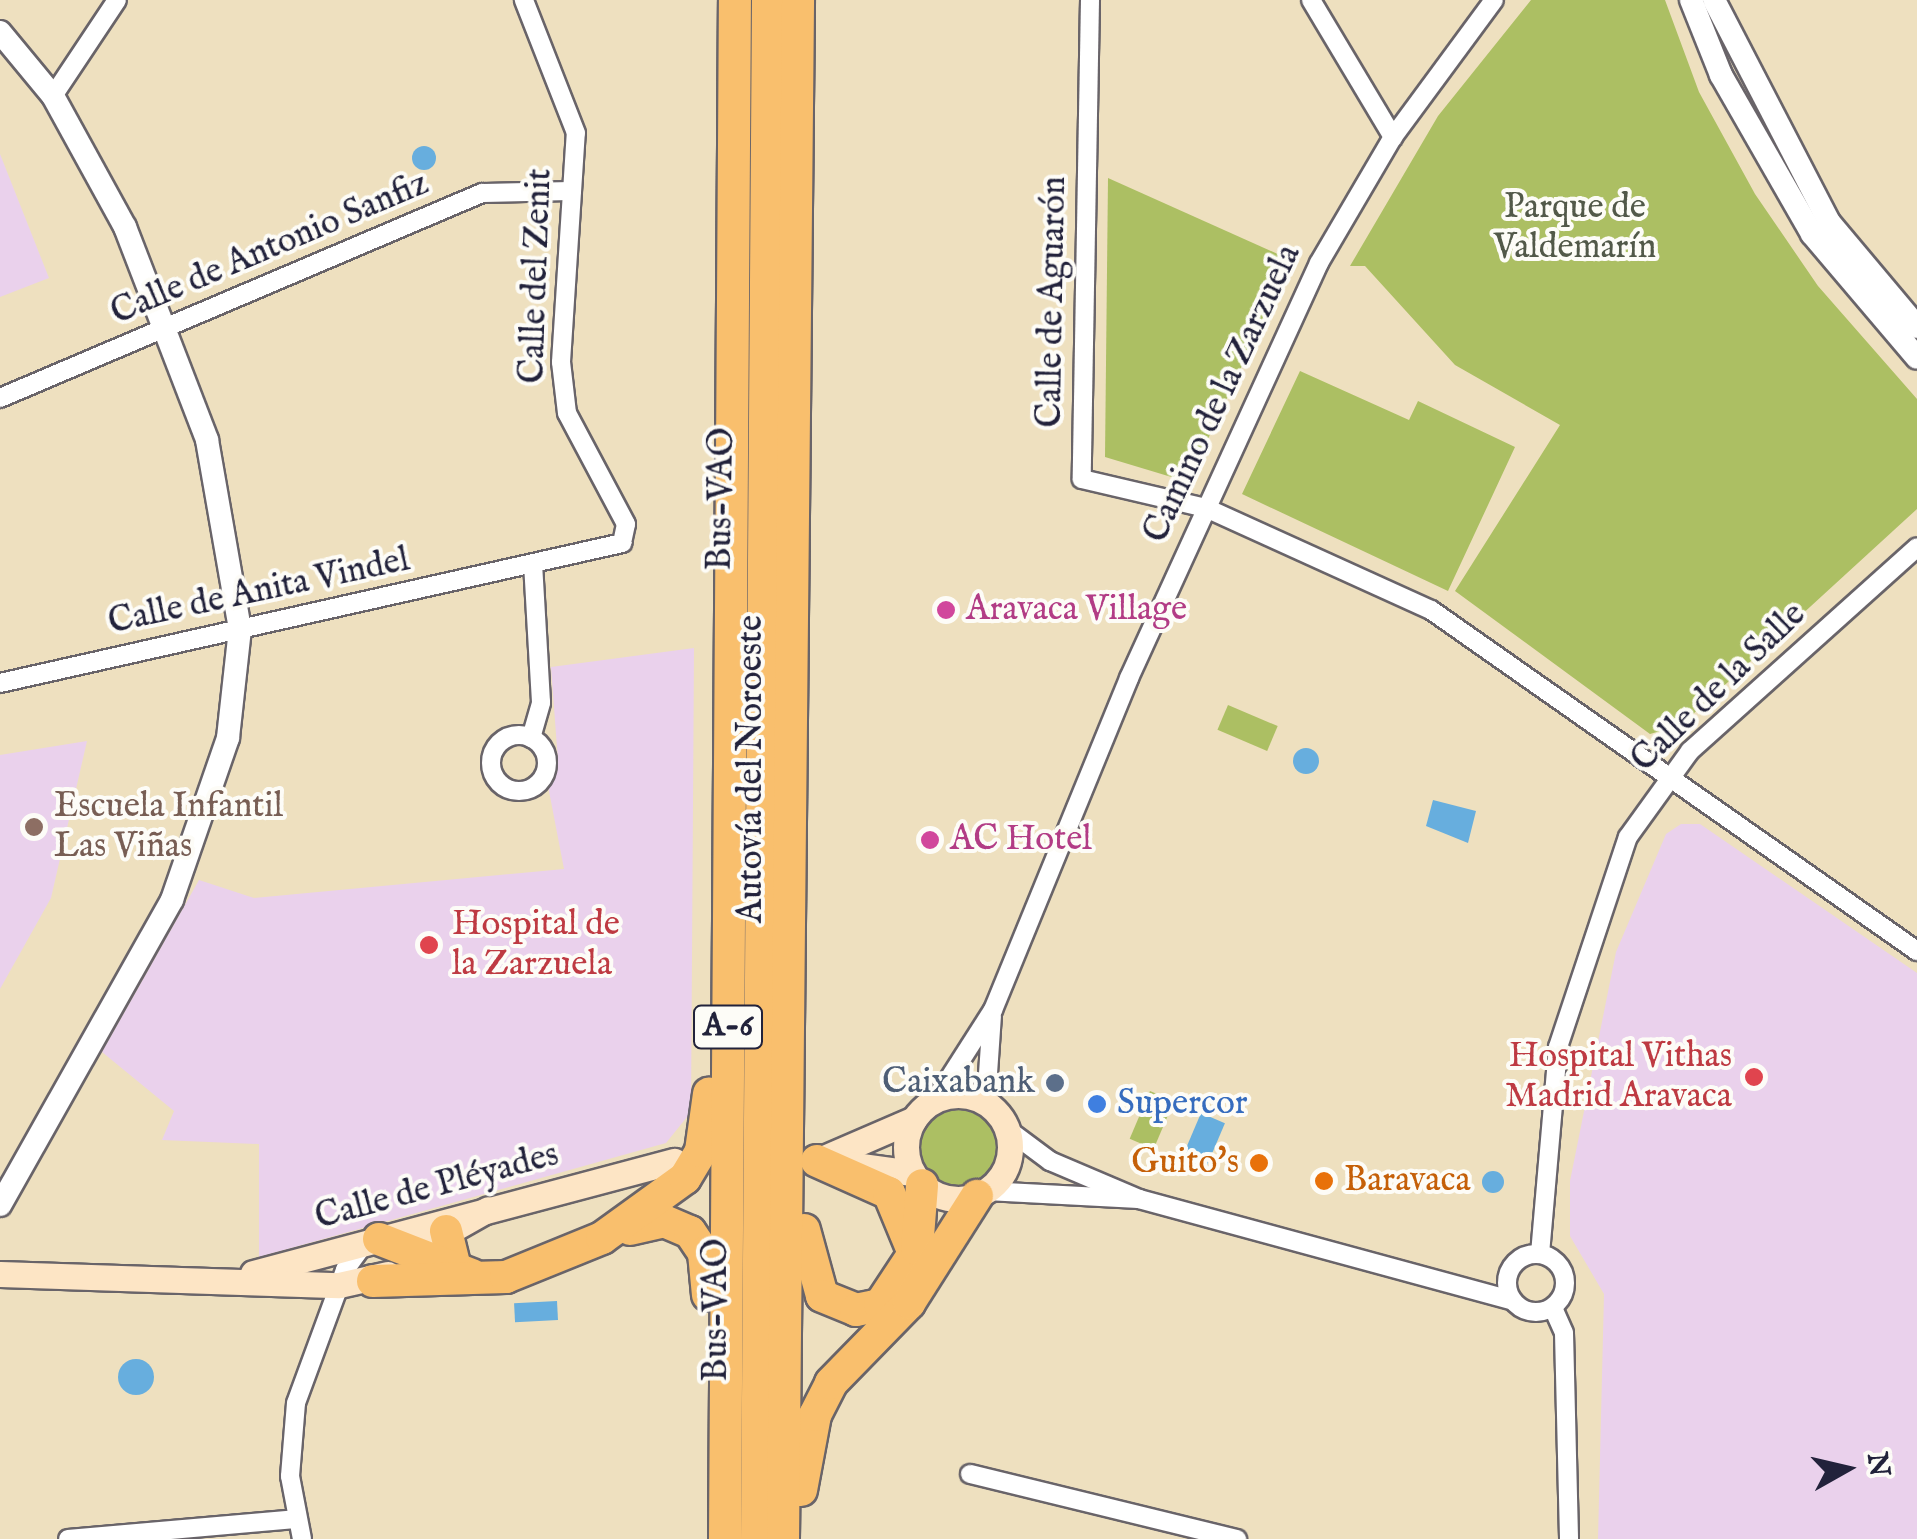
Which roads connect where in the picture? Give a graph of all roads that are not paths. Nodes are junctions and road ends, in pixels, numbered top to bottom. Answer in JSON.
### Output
{"nodes":[{"id":1,"x":117,"y":0,"type":"edge"},
{"id":2,"x":524,"y":0,"type":"edge"},
{"id":3,"x":735,"y":0,"type":"edge"},
{"id":4,"x":768,"y":0,"type":"edge"},
{"id":5,"x":798,"y":0,"type":"edge"},
{"id":6,"x":815,"y":0,"type":"edge"},
{"id":7,"x":1090,"y":0,"type":"edge"},
{"id":8,"x":1311,"y":0,"type":"edge"},
{"id":9,"x":1691,"y":0,"type":"edge"},
{"id":10,"x":1714,"y":0,"type":"edge"},
{"id":11,"x":1493,"y":1,"type":"edge"},
{"id":12,"x":0,"y":32,"type":"edge"},
{"id":13,"x":52,"y":96,"type":"junction"},
{"id":14,"x":1393,"y":137,"type":"junction"},
{"id":15,"x":572,"y":191,"type":"junction"},
{"id":16,"x":1917,"y":327,"type":"edge"},
{"id":17,"x":166,"y":330,"type":"junction"},
{"id":18,"x":1917,"y":358,"type":"edge"},
{"id":19,"x":2,"y":393,"type":"edge"},
{"id":20,"x":1206,"y":508,"type":"junction"},
{"id":21,"x":793,"y":510,"type":"junction"},
{"id":22,"x":730,"y":515,"type":"junction"},
{"id":23,"x":618,"y":546,"type":"joint"},
{"id":24,"x":1917,"y":547,"type":"edge"},
{"id":25,"x":532,"y":565,"type":"junction"},
{"id":26,"x":240,"y":629,"type":"junction"},
{"id":27,"x":0,"y":683,"type":"edge"},
{"id":28,"x":531,"y":738,"type":"dead end"},
{"id":29,"x":1666,"y":778,"type":"junction"},
{"id":30,"x":793,"y":786,"type":"junction"},
{"id":31,"x":1917,"y":951,"type":"edge"},
{"id":32,"x":993,"y":1010,"type":"junction"},
{"id":33,"x":936,"y":1099,"type":"junction"},
{"id":34,"x":986,"y":1102,"type":"junction"},
{"id":35,"x":914,"y":1118,"type":"junction"},
{"id":36,"x":1007,"y":1129,"type":"junction"},
{"id":37,"x":674,"y":1161,"type":"dead end"},
{"id":38,"x":817,"y":1161,"type":"junction"},
{"id":39,"x":917,"y":1179,"type":"junction"},
{"id":40,"x":982,"y":1193,"type":"junction"},
{"id":41,"x":1140,"y":1198,"type":"junction"},
{"id":42,"x":0,"y":1205,"type":"edge"},
{"id":43,"x":488,"y":1209,"type":"junction"},
{"id":44,"x":446,"y":1231,"type":"junction"},
{"id":45,"x":602,"y":1238,"type":"junction"},
{"id":46,"x":413,"y":1254,"type":"junction"},
{"id":47,"x":1540,"y":1254,"type":"junction"},
{"id":48,"x":362,"y":1265,"type":"junction"},
{"id":49,"x":909,"y":1266,"type":"junction"},
{"id":50,"x":1512,"y":1266,"type":"junction"},
{"id":51,"x":456,"y":1272,"type":"junction"},
{"id":52,"x":0,"y":1274,"type":"edge"},
{"id":53,"x":506,"y":1278,"type":"junction"},
{"id":54,"x":218,"y":1279,"type":"junction"},
{"id":55,"x":1458,"y":1280,"type":"junction"},
{"id":56,"x":1512,"y":1300,"type":"junction"},
{"id":57,"x":1553,"y":1308,"type":"junction"},
{"id":58,"x":970,"y":1474,"type":"dead end"},
{"id":59,"x":295,"y":1519,"type":"junction"},
{"id":60,"x":68,"y":1539,"type":"edge"},
{"id":61,"x":302,"y":1539,"type":"edge"},
{"id":62,"x":708,"y":1539,"type":"edge"},
{"id":63,"x":725,"y":1539,"type":"edge"},
{"id":64,"x":757,"y":1539,"type":"edge"},
{"id":65,"x":783,"y":1539,"type":"edge"},
{"id":66,"x":800,"y":1539,"type":"edge"},
{"id":67,"x":1237,"y":1539,"type":"edge"},
{"id":68,"x":1570,"y":1539,"type":"edge"}],
"edges":[{"from":1,"to":13,"type":"street"},
{"from":2,"to":15,"type":"street","name":"Calle del Zenit"},
{"from":3,"to":22,"type":"highway","name":"Autovía del Noroeste","number":"A-6"},
{"from":4,"to":64,"type":"highway","name":"Bus-VAO"},
{"from":5,"to":21,"type":"highway","name":"Autovía del Noroeste","number":"A-6"},
{"from":6,"to":21,"type":"highway"},
{"from":7,"to":20,"type":"street","name":"Calle de Aguarón"},
{"from":8,"to":14,"type":"street"},
{"from":9,"to":18,"type":"street"},
{"from":10,"to":16,"type":"street"},
{"from":11,"to":14,"type":"street","name":"Camino de la Zarzuela"},
{"from":12,"to":13,"type":"street"},
{"from":13,"to":17,"type":"street"},
{"from":14,"to":20,"type":"street","name":"Camino de la Zarzuela"},
{"from":15,"to":17,"type":"street","name":"Calle de Antonio Sanfiz"},
{"from":15,"to":23,"type":"street","name":"Calle del Zenit"},
{"from":17,"to":19,"type":"street","name":"Calle de Antonio Sanfiz"},
{"from":17,"to":26,"type":"street"},
{"from":20,"to":29,"type":"street"},
{"from":20,"to":32,"type":"street","name":"Camino de la Zarzuela"},
{"from":21,"to":30,"type":"highway","name":"Autovía del Noroeste","number":"A-6"},
{"from":22,"to":45,"type":"highway"},
{"from":22,"to":63,"type":"highway","name":"Autovía del Noroeste","number":"A-6"},
{"from":23,"to":25,"type":"street","name":"Calle de Anita Vindel"},
{"from":24,"to":29,"type":"street","name":"Calle de la Salle"},
{"from":25,"to":26,"type":"street","name":"Calle de Anita Vindel"},
{"from":25,"to":28,"type":"street"},
{"from":26,"to":27,"type":"street","name":"Calle de Anita Vindel"},
{"from":26,"to":42,"type":"street"},
{"from":29,"to":31,"type":"street"},
{"from":29,"to":47,"type":"street","name":"Calle de la Salle"},
{"from":30,"to":49,"type":"highway"},
{"from":30,"to":65,"type":"highway","name":"Autovía del Noroeste","number":"A-6"},
{"from":32,"to":33,"type":"street","name":"Camino de la Zarzuela"},
{"from":32,"to":34,"type":"street","name":"Camino de la Zarzuela"},
{"from":33,"to":34,"type":"main road"},
{"from":33,"to":35,"type":"main road"},
{"from":34,"to":36,"type":"main road"},
{"from":35,"to":38,"type":"main road"},
{"from":35,"to":39,"type":"main road"},
{"from":36,"to":40,"type":"main road"},
{"from":36,"to":41,"type":"street"},
{"from":37,"to":43,"type":"main road","name":"Calle de Pléyades"},
{"from":38,"to":39,"type":"main road"},
{"from":38,"to":49,"type":"highway"},
{"from":39,"to":40,"type":"main road"},
{"from":39,"to":49,"type":"highway"},
{"from":40,"to":41,"type":"street"},
{"from":40,"to":66,"type":"highway"},
{"from":41,"to":55,"type":"street"},
{"from":43,"to":44,"type":"main road"},
{"from":43,"to":48,"type":"main road","name":"Calle de Pléyades"},
{"from":44,"to":46,"type":"main road"},
{"from":44,"to":51,"type":"highway"},
{"from":45,"to":53,"type":"highway"},
{"from":45,"to":62,"type":"highway"},
{"from":46,"to":48,"type":"highway"},
{"from":46,"to":51,"type":"highway"},
{"from":47,"to":50,"type":"street"},
{"from":47,"to":57,"type":"street"},
{"from":48,"to":53,"type":"highway"},
{"from":48,"to":54,"type":"main road","name":"Calle de Pléyades"},
{"from":48,"to":54,"type":"main road","name":"Calle de Pléyades"},
{"from":48,"to":59,"type":"street"},
{"from":50,"to":55,"type":"street"},
{"from":50,"to":56,"type":"street"},
{"from":51,"to":53,"type":"highway"},
{"from":52,"to":54,"type":"main road","name":"Calle de Pléyades"},
{"from":55,"to":56,"type":"street"},
{"from":56,"to":57,"type":"street"},
{"from":57,"to":68,"type":"street"},
{"from":58,"to":67,"type":"street"},
{"from":59,"to":60,"type":"street"},
{"from":59,"to":61,"type":"street"}]}
